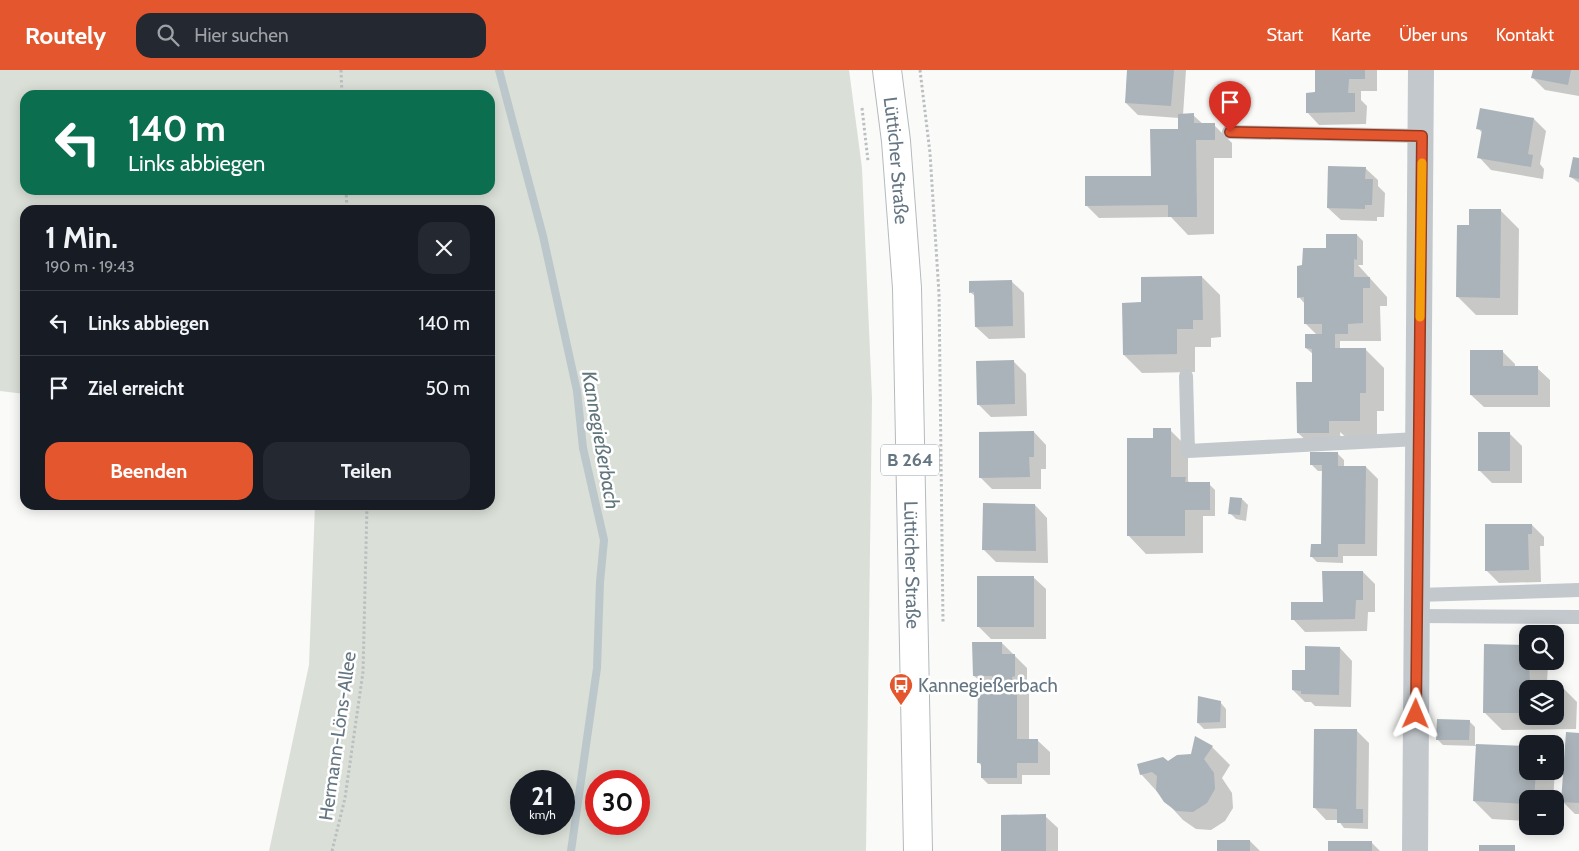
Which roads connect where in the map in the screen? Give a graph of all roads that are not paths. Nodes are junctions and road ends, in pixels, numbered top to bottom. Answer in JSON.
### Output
{"nodes":[{"id":1,"x":887,"y":70,"type":"edge"},
{"id":2,"x":1421,"y":70,"type":"edge"},
{"id":3,"x":1230,"y":132,"type":"dead end"},
{"id":4,"x":1422,"y":136,"type":"junction"},
{"id":5,"x":1186,"y":376,"type":"dead end"},
{"id":6,"x":1418,"y":439,"type":"junction"},
{"id":7,"x":1579,"y":590,"type":"edge"},
{"id":8,"x":1417,"y":606,"type":"junction"},
{"id":9,"x":1579,"y":617,"type":"edge"},
{"id":10,"x":918,"y":851,"type":"edge"},
{"id":11,"x":1415,"y":851,"type":"edge"}],
"edges":[{"from":1,"to":10,"type":"main road","name":"Lütticher Straße","number":"B 264"},
{"from":2,"to":4,"type":"street"},
{"from":3,"to":4,"type":"lane"},
{"from":4,"to":6,"type":"street"},
{"from":5,"to":6,"type":"lane"},
{"from":6,"to":8,"type":"street"},
{"from":7,"to":8,"type":"lane"},
{"from":8,"to":9,"type":"lane"},
{"from":8,"to":11,"type":"street"}]}
